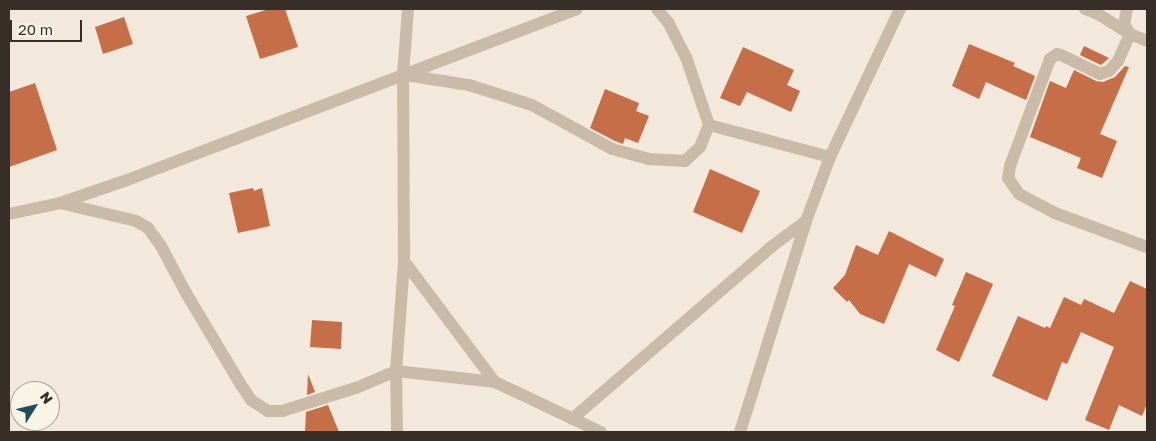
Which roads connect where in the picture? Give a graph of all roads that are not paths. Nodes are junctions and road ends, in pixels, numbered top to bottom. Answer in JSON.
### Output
{"nodes":[{"id":1,"x":408,"y":9,"type":"edge"},
{"id":2,"x":577,"y":9,"type":"edge"},
{"id":3,"x":657,"y":9,"type":"edge"},
{"id":4,"x":900,"y":9,"type":"edge"},
{"id":5,"x":1085,"y":9,"type":"edge"},
{"id":6,"x":1126,"y":9,"type":"edge"},
{"id":7,"x":1099,"y":11,"type":"edge"},
{"id":8,"x":1130,"y":34,"type":"junction"},
{"id":9,"x":1147,"y":41,"type":"edge"},
{"id":10,"x":403,"y":74,"type":"junction"},
{"id":11,"x":709,"y":125,"type":"junction"},
{"id":12,"x":830,"y":157,"type":"junction"},
{"id":13,"x":60,"y":203,"type":"junction"},
{"id":14,"x":9,"y":214,"type":"edge"},
{"id":15,"x":806,"y":221,"type":"junction"},
{"id":16,"x":1147,"y":247,"type":"edge"},
{"id":17,"x":404,"y":261,"type":"junction"},
{"id":18,"x":396,"y":370,"type":"junction"},
{"id":19,"x":495,"y":382,"type":"junction"},
{"id":20,"x":572,"y":419,"type":"junction"},
{"id":21,"x":397,"y":432,"type":"edge"},
{"id":22,"x":601,"y":432,"type":"edge"},
{"id":23,"x":740,"y":432,"type":"edge"}],
"edges":[{"from":1,"to":10,"type":"street"},
{"from":2,"to":10,"type":"street"},
{"from":3,"to":11,"type":"street"},
{"from":4,"to":12,"type":"street"},
{"from":5,"to":7,"type":"street"},
{"from":6,"to":8,"type":"street"},
{"from":7,"to":8,"type":"street"},
{"from":8,"to":9,"type":"street"},
{"from":8,"to":16,"type":"street"},
{"from":10,"to":11,"type":"street"},
{"from":10,"to":13,"type":"street"},
{"from":10,"to":17,"type":"street"},
{"from":11,"to":12,"type":"street"},
{"from":12,"to":15,"type":"street"},
{"from":13,"to":14,"type":"street"},
{"from":13,"to":18,"type":"street"},
{"from":15,"to":20,"type":"street"},
{"from":15,"to":23,"type":"street"},
{"from":17,"to":18,"type":"street"},
{"from":17,"to":19,"type":"street"},
{"from":18,"to":19,"type":"street"},
{"from":18,"to":21,"type":"street"},
{"from":19,"to":20,"type":"street"},
{"from":20,"to":22,"type":"street"}]}
